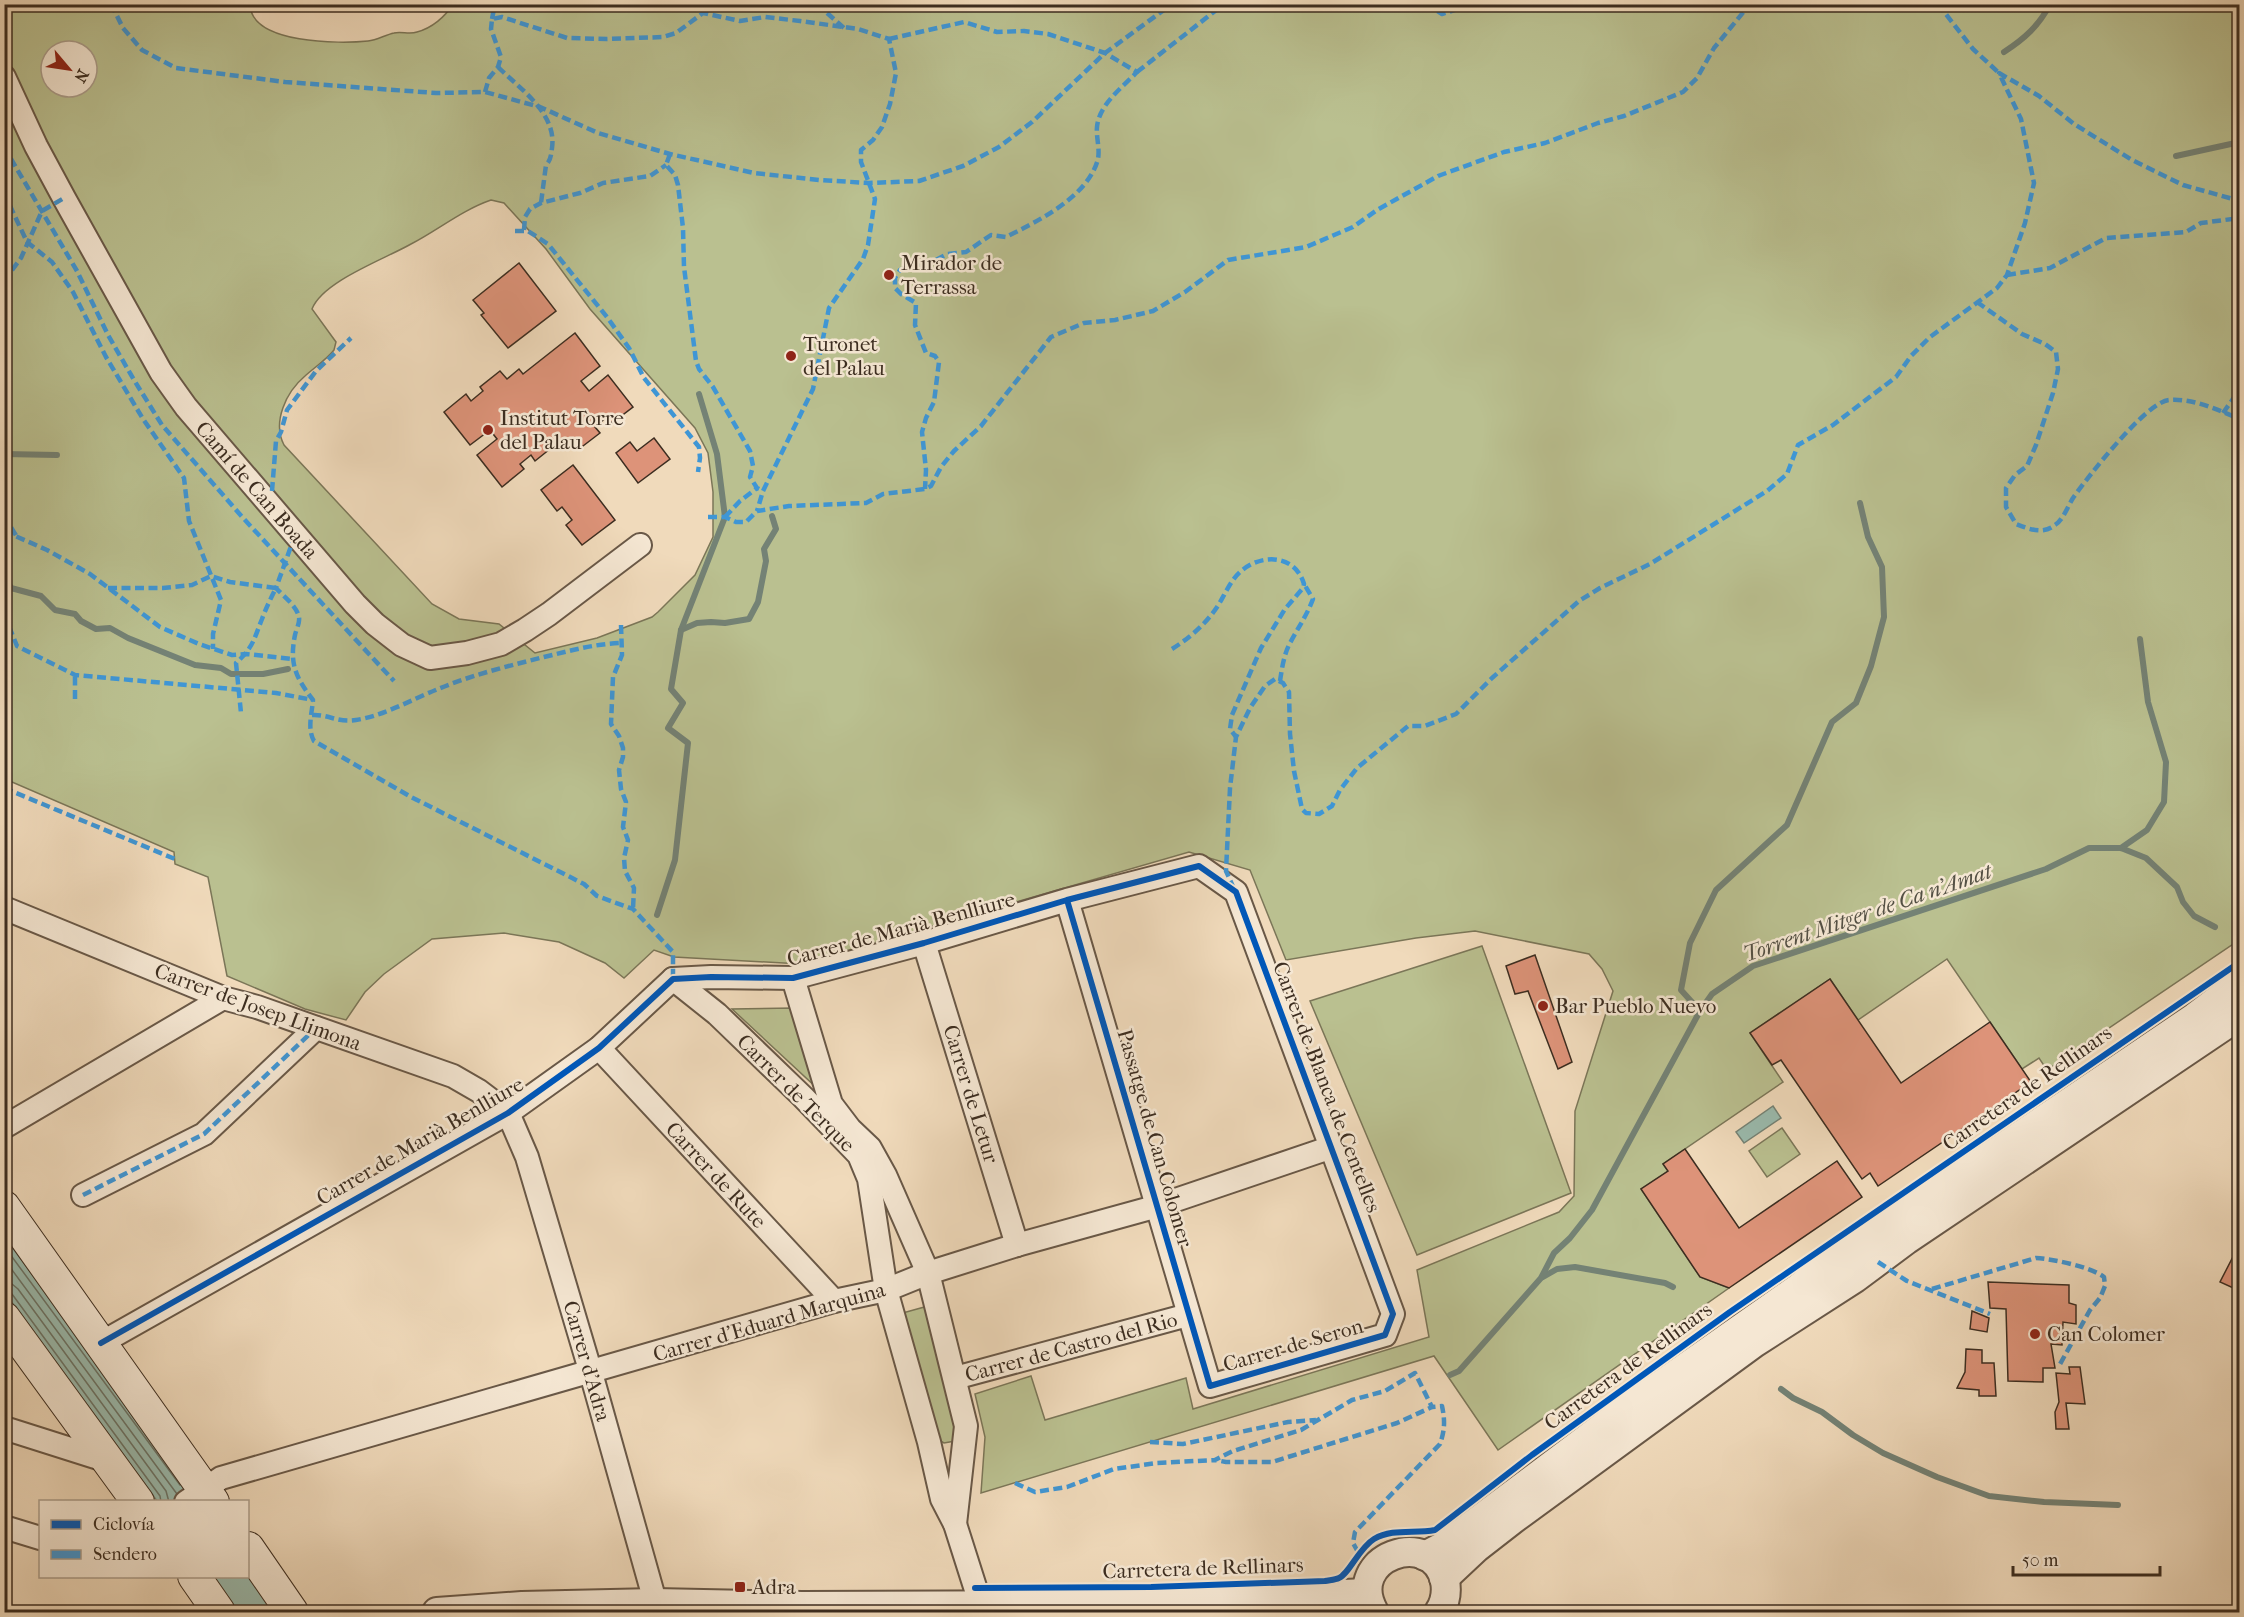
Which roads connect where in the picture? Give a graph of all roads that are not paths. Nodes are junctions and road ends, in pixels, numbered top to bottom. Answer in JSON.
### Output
{"nodes":[{"id":1,"x":4,"y":77,"type":"edge"},
{"id":2,"x":640,"y":544,"type":"dead end"},
{"id":3,"x":1199,"y":866,"type":"joint"},
{"id":4,"x":1067,"y":900,"type":"junction"},
{"id":5,"x":4,"y":908,"type":"edge"},
{"id":6,"x":924,"y":943,"type":"junction"},
{"id":7,"x":793,"y":978,"type":"junction"},
{"id":8,"x":673,"y":979,"type":"junction"},
{"id":9,"x":2240,"y":983,"type":"edge"},
{"id":10,"x":223,"y":998,"type":"junction"},
{"id":11,"x":2240,"y":1015,"type":"edge"},
{"id":12,"x":316,"y":1028,"type":"junction"},
{"id":13,"x":599,"y":1048,"type":"junction"},
{"id":14,"x":508,"y":1113,"type":"junction"},
{"id":15,"x":4,"y":1127,"type":"edge"},
{"id":16,"x":1332,"y":1147,"type":"junction"},
{"id":17,"x":83,"y":1195,"type":"dead end"},
{"id":18,"x":1158,"y":1206,"type":"junction"},
{"id":19,"x":4,"y":1208,"type":"edge"},
{"id":20,"x":1017,"y":1245,"type":"junction"},
{"id":21,"x":928,"y":1273,"type":"junction"},
{"id":22,"x":886,"y":1290,"type":"junction"},
{"id":23,"x":834,"y":1301,"type":"junction"},
{"id":24,"x":1188,"y":1315,"type":"junction"},
{"id":25,"x":4,"y":1318,"type":"edge"},
{"id":26,"x":1385,"y":1335,"type":"joint"},
{"id":27,"x":101,"y":1343,"type":"junction"},
{"id":28,"x":591,"y":1373,"type":"junction"},
{"id":29,"x":955,"y":1378,"type":"junction"},
{"id":30,"x":1210,"y":1386,"type":"joint"},
{"id":31,"x":4,"y":1428,"type":"edge"},
{"id":32,"x":929,"y":1442,"type":"junction"},
{"id":33,"x":964,"y":1442,"type":"junction"},
{"id":34,"x":108,"y":1461,"type":"junction"},
{"id":35,"x":201,"y":1497,"type":"edge"},
{"id":36,"x":137,"y":1500,"type":"edge"},
{"id":37,"x":955,"y":1524,"type":"junction"},
{"id":38,"x":4,"y":1527,"type":"edge"},
{"id":39,"x":39,"y":1538,"type":"edge"},
{"id":40,"x":249,"y":1549,"type":"edge"},
{"id":41,"x":1425,"y":1556,"type":"junction"},
{"id":42,"x":195,"y":1578,"type":"edge"},
{"id":43,"x":1444,"y":1578,"type":"junction"},
{"id":44,"x":1371,"y":1603,"type":"edge"},
{"id":45,"x":657,"y":1608,"type":"edge"},
{"id":46,"x":803,"y":1609,"type":"edge"},
{"id":47,"x":982,"y":1609,"type":"edge"},
{"id":48,"x":219,"y":1612,"type":"edge"},
{"id":49,"x":292,"y":1612,"type":"edge"},
{"id":50,"x":437,"y":1612,"type":"edge"},
{"id":51,"x":1439,"y":1612,"type":"edge"}],
"edges":[{"from":1,"to":2,"type":"street","name":"Camí de Can Boada"},
{"from":3,"to":4,"type":"street","name":"Carrer de Marià Benlliure"},
{"from":3,"to":16,"type":"street","name":"Carrer de Blanca de Centelles"},
{"from":4,"to":6,"type":"street","name":"Carrer de Marià Benlliure"},
{"from":4,"to":18,"type":"street","name":"Passatge de Can Colomer"},
{"from":5,"to":10,"type":"street","name":"Carrer de Josep Llimona"},
{"from":6,"to":7,"type":"street","name":"Carrer de Marià Benlliure"},
{"from":6,"to":20,"type":"street","name":"Carrer de Letur"},
{"from":7,"to":8,"type":"street","name":"Carrer de Marià Benlliure"},
{"from":7,"to":21,"type":"street","name":"Carrer de Terque"},
{"from":8,"to":13,"type":"street","name":"Carrer de Marià Benlliure"},
{"from":8,"to":22,"type":"street","name":"Carrer de Terque"},
{"from":9,"to":41,"type":"street","name":"Carretera de Rellinars"},
{"from":10,"to":12,"type":"street","name":"Carrer de Josep Llimona"},
{"from":10,"to":15,"type":"street"},
{"from":11,"to":43,"type":"street"},
{"from":12,"to":14,"type":"street","name":"Carrer de Josep Llimona"},
{"from":12,"to":17,"type":"street"},
{"from":13,"to":14,"type":"street","name":"Carrer de Marià Benlliure"},
{"from":13,"to":23,"type":"street","name":"Carrer de Rute"},
{"from":14,"to":27,"type":"street","name":"Carrer de Marià Benlliure"},
{"from":14,"to":28,"type":"street","name":"Carrer d'Adra"},
{"from":16,"to":18,"type":"street","name":"Carrer d'Eduard Marquina"},
{"from":16,"to":26,"type":"street","name":"Carrer de Blanca de Centelles"},
{"from":18,"to":20,"type":"street","name":"Carrer d'Eduard Marquina"},
{"from":18,"to":24,"type":"street","name":"Passatge de Can Colomer"},
{"from":19,"to":27,"type":"main road"},
{"from":20,"to":21,"type":"street","name":"Carrer d'Eduard Marquina"},
{"from":21,"to":22,"type":"street","name":"Carrer d'Eduard Marquina"},
{"from":21,"to":29,"type":"street","name":"Carrer de Terque"},
{"from":22,"to":23,"type":"street","name":"Carrer d'Eduard Marquina"},
{"from":22,"to":32,"type":"street","name":"Carrer de Terque"},
{"from":23,"to":28,"type":"street","name":"Carrer d'Eduard Marquina"},
{"from":24,"to":29,"type":"street","name":"Carrer de Castro del Rio"},
{"from":24,"to":30,"type":"street","name":"Passatge de Can Colomer"},
{"from":25,"to":34,"type":"main road"},
{"from":26,"to":30,"type":"street","name":"Carrer de Seron"},
{"from":27,"to":35,"type":"main road"},
{"from":28,"to":35,"type":"street","name":"Carrer d'Eduard Marquina"},
{"from":28,"to":45,"type":"street","name":"Carrer d'Adra"},
{"from":29,"to":33,"type":"street","name":"Carrer de Terque"},
{"from":31,"to":34,"type":"street"},
{"from":32,"to":33,"type":"street"},
{"from":32,"to":37,"type":"street","name":"Carrer de Terque"},
{"from":33,"to":37,"type":"street","name":"Carrer de Terque"},
{"from":34,"to":36,"type":"main road"},
{"from":37,"to":47,"type":"street","name":"Carrer de Terque"},
{"from":38,"to":39,"type":"street"},
{"from":40,"to":49,"type":"main road"},
{"from":41,"to":43,"type":"street"},
{"from":41,"to":44,"type":"street"},
{"from":42,"to":48,"type":"main road"},
{"from":43,"to":51,"type":"street"},
{"from":44,"to":47,"type":"street","name":"Carretera de Rellinars"},
{"from":45,"to":46,"type":"street","name":"Carretera de Rellinars"},
{"from":45,"to":50,"type":"street","name":"Carretera de Rellinars"},
{"from":46,"to":47,"type":"street","name":"Carretera de Rellinars"}]}
